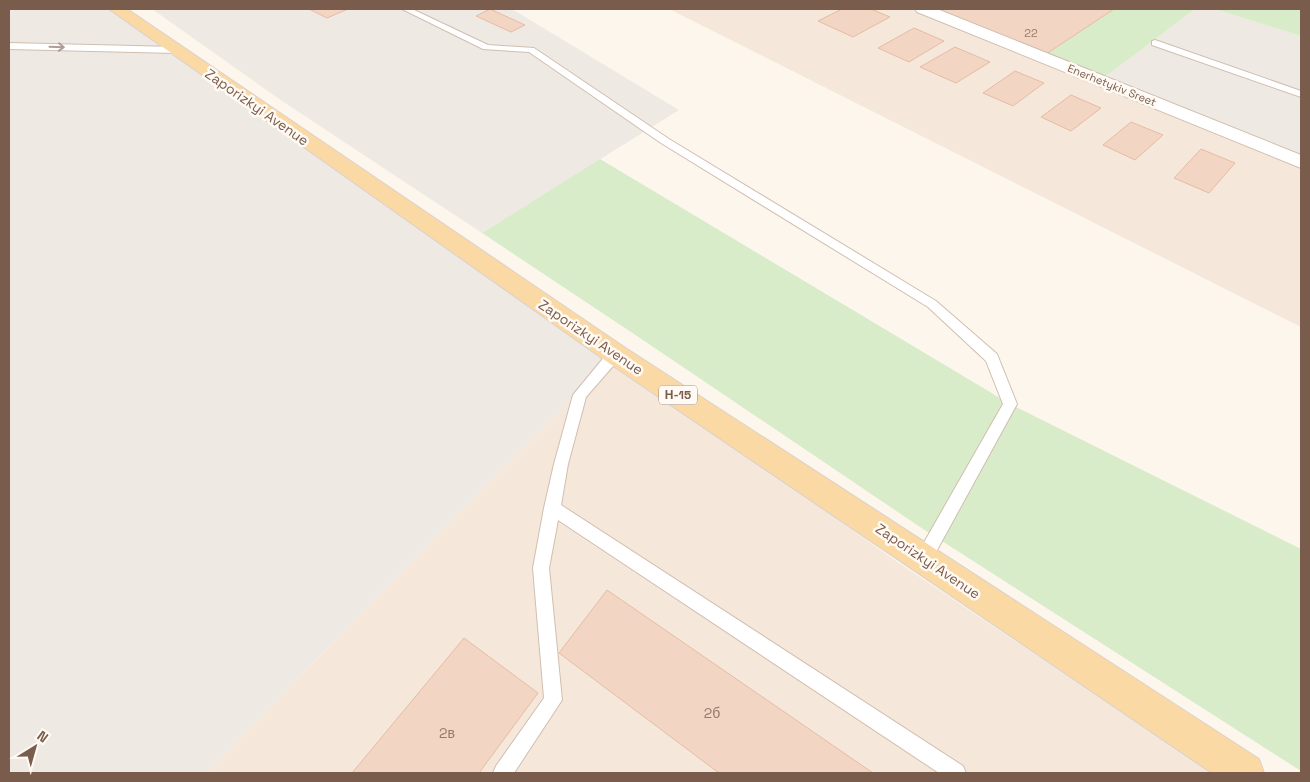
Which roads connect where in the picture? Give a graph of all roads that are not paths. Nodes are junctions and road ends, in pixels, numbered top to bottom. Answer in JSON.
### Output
{"nodes":[{"id":1,"x":117,"y":9,"type":"edge"},
{"id":2,"x":406,"y":9,"type":"edge"},
{"id":3,"x":924,"y":9,"type":"edge"},
{"id":4,"x":1155,"y":42,"type":"dead end"},
{"id":5,"x":9,"y":46,"type":"edge"},
{"id":6,"x":176,"y":50,"type":"junction"},
{"id":7,"x":1301,"y":94,"type":"edge"},
{"id":8,"x":1301,"y":162,"type":"edge"},
{"id":9,"x":615,"y":354,"type":"junction"},
{"id":10,"x":552,"y":508,"type":"junction"},
{"id":11,"x":924,"y":558,"type":"junction"},
{"id":12,"x":503,"y":773,"type":"edge"},
{"id":13,"x":956,"y":773,"type":"edge"},
{"id":14,"x":1245,"y":773,"type":"edge"}],
"edges":[{"from":1,"to":6,"type":"main road","name":"Zaporizkyi Avenue","number":"Н-15"},
{"from":2,"to":11,"type":"lane"},
{"from":3,"to":8,"type":"street","name":"Enerhetykiv Sreet"},
{"from":4,"to":7,"type":"lane"},
{"from":5,"to":6,"type":"lane","one_way":true},
{"from":6,"to":9,"type":"main road","name":"Zaporizkyi Avenue","number":"Н-15"},
{"from":9,"to":10,"type":"lane"},
{"from":9,"to":11,"type":"main road","name":"Zaporizkyi Avenue","number":"Н-15"},
{"from":10,"to":12,"type":"lane"},
{"from":10,"to":13,"type":"lane"},
{"from":11,"to":14,"type":"main road","name":"Zaporizkyi Avenue","number":"Н-15"}]}
